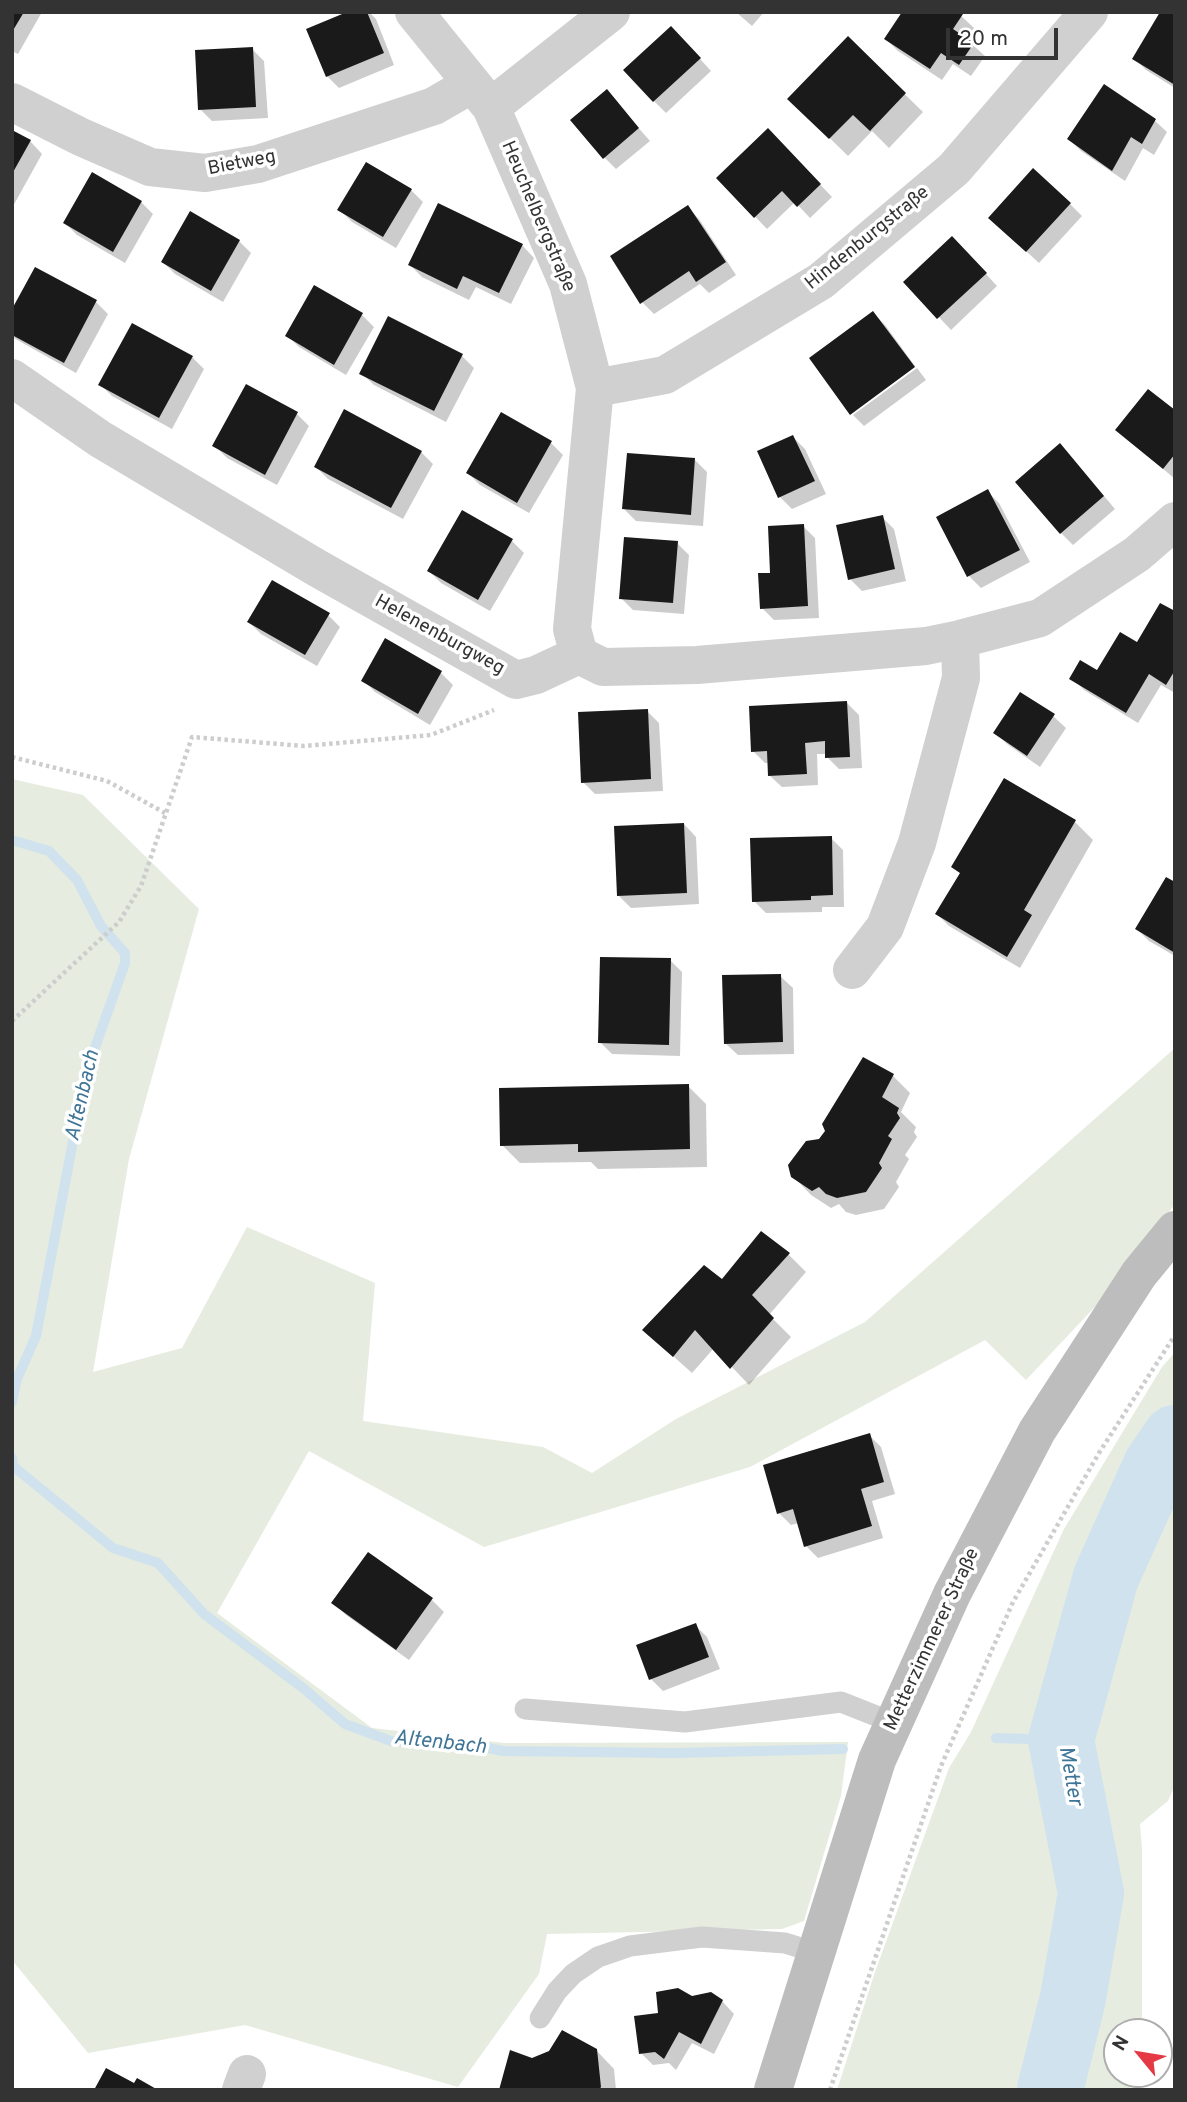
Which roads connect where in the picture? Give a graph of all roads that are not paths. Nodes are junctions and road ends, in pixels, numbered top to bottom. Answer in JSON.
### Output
{"nodes":[{"id":1,"x":414,"y":12,"type":"edge"},
{"id":2,"x":611,"y":12,"type":"edge"},
{"id":3,"x":1089,"y":12,"type":"edge"},
{"id":4,"x":481,"y":95,"type":"junction"},
{"id":5,"x":12,"y":102,"type":"edge"},
{"id":6,"x":12,"y":378,"type":"edge"},
{"id":7,"x":594,"y":388,"type":"junction"},
{"id":8,"x":1175,"y":521,"type":"edge"},
{"id":9,"x":960,"y":639,"type":"junction"},
{"id":10,"x":579,"y":655,"type":"junction"},
{"id":11,"x":852,"y":970,"type":"dead end"},
{"id":12,"x":1175,"y":1230,"type":"edge"},
{"id":13,"x":524,"y":1709,"type":"dead end"},
{"id":14,"x":894,"y":1723,"type":"junction"},
{"id":15,"x":817,"y":1953,"type":"junction"},
{"id":16,"x":540,"y":2018,"type":"dead end"},
{"id":17,"x":773,"y":2090,"type":"edge"}],
"edges":[{"from":1,"to":4,"type":"street","name":"Heuchelbergstraße"},
{"from":2,"to":4,"type":"street","name":"Bietweg"},
{"from":3,"to":7,"type":"street","name":"Hindenburgstraße"},
{"from":4,"to":5,"type":"street","name":"Bietweg"},
{"from":4,"to":7,"type":"street","name":"Heuchelbergstraße"},
{"from":6,"to":10,"type":"street","name":"Helenenburgweg"},
{"from":7,"to":10,"type":"street","name":"Heuchelbergstraße"},
{"from":8,"to":9,"type":"street"},
{"from":9,"to":10,"type":"street"},
{"from":9,"to":11,"type":"street"},
{"from":12,"to":14,"type":"main road","name":"Metterzimmerer Straße"},
{"from":13,"to":14,"type":"lane"},
{"from":14,"to":15,"type":"main road","name":"Metterzimmerer Straße"},
{"from":15,"to":16,"type":"lane"},
{"from":15,"to":17,"type":"main road","name":"Metterzimmerer Straße"}]}
